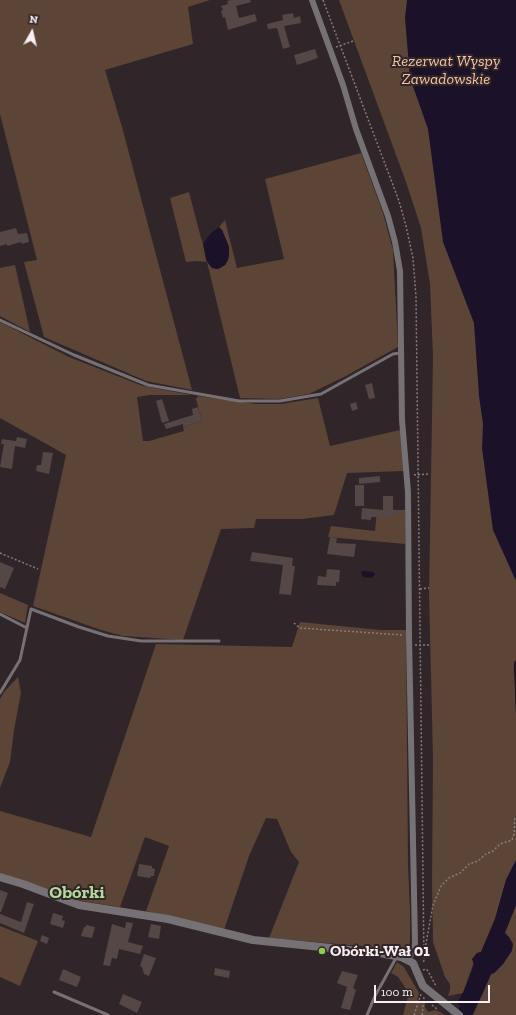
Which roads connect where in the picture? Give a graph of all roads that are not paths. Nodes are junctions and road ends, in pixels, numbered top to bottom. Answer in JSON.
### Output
{"nodes":[{"id":1,"x":312,"y":0,"type":"edge"},
{"id":2,"x":0,"y":320,"type":"edge"},
{"id":3,"x":401,"y":353,"type":"junction"},
{"id":4,"x":0,"y":614,"type":"edge"},
{"id":5,"x":27,"y":628,"type":"junction"},
{"id":6,"x":219,"y":641,"type":"dead end"},
{"id":7,"x":0,"y":693,"type":"edge"},
{"id":8,"x":0,"y":877,"type":"edge"},
{"id":9,"x":397,"y":956,"type":"junction"},
{"id":10,"x":408,"y":960,"type":"junction"},
{"id":11,"x":54,"y":992,"type":"dead end"},
{"id":12,"x":108,"y":1015,"type":"edge"},
{"id":13,"x":367,"y":1015,"type":"edge"},
{"id":14,"x":459,"y":1015,"type":"edge"}],
"edges":[{"from":1,"to":3,"type":"street"},
{"from":2,"to":3,"type":"lane"},
{"from":3,"to":10,"type":"street"},
{"from":4,"to":5,"type":"lane"},
{"from":5,"to":6,"type":"lane"},
{"from":5,"to":7,"type":"lane"},
{"from":8,"to":9,"type":"street"},
{"from":9,"to":10,"type":"street"},
{"from":9,"to":13,"type":"lane"},
{"from":10,"to":14,"type":"street"},
{"from":11,"to":12,"type":"lane"}]}
